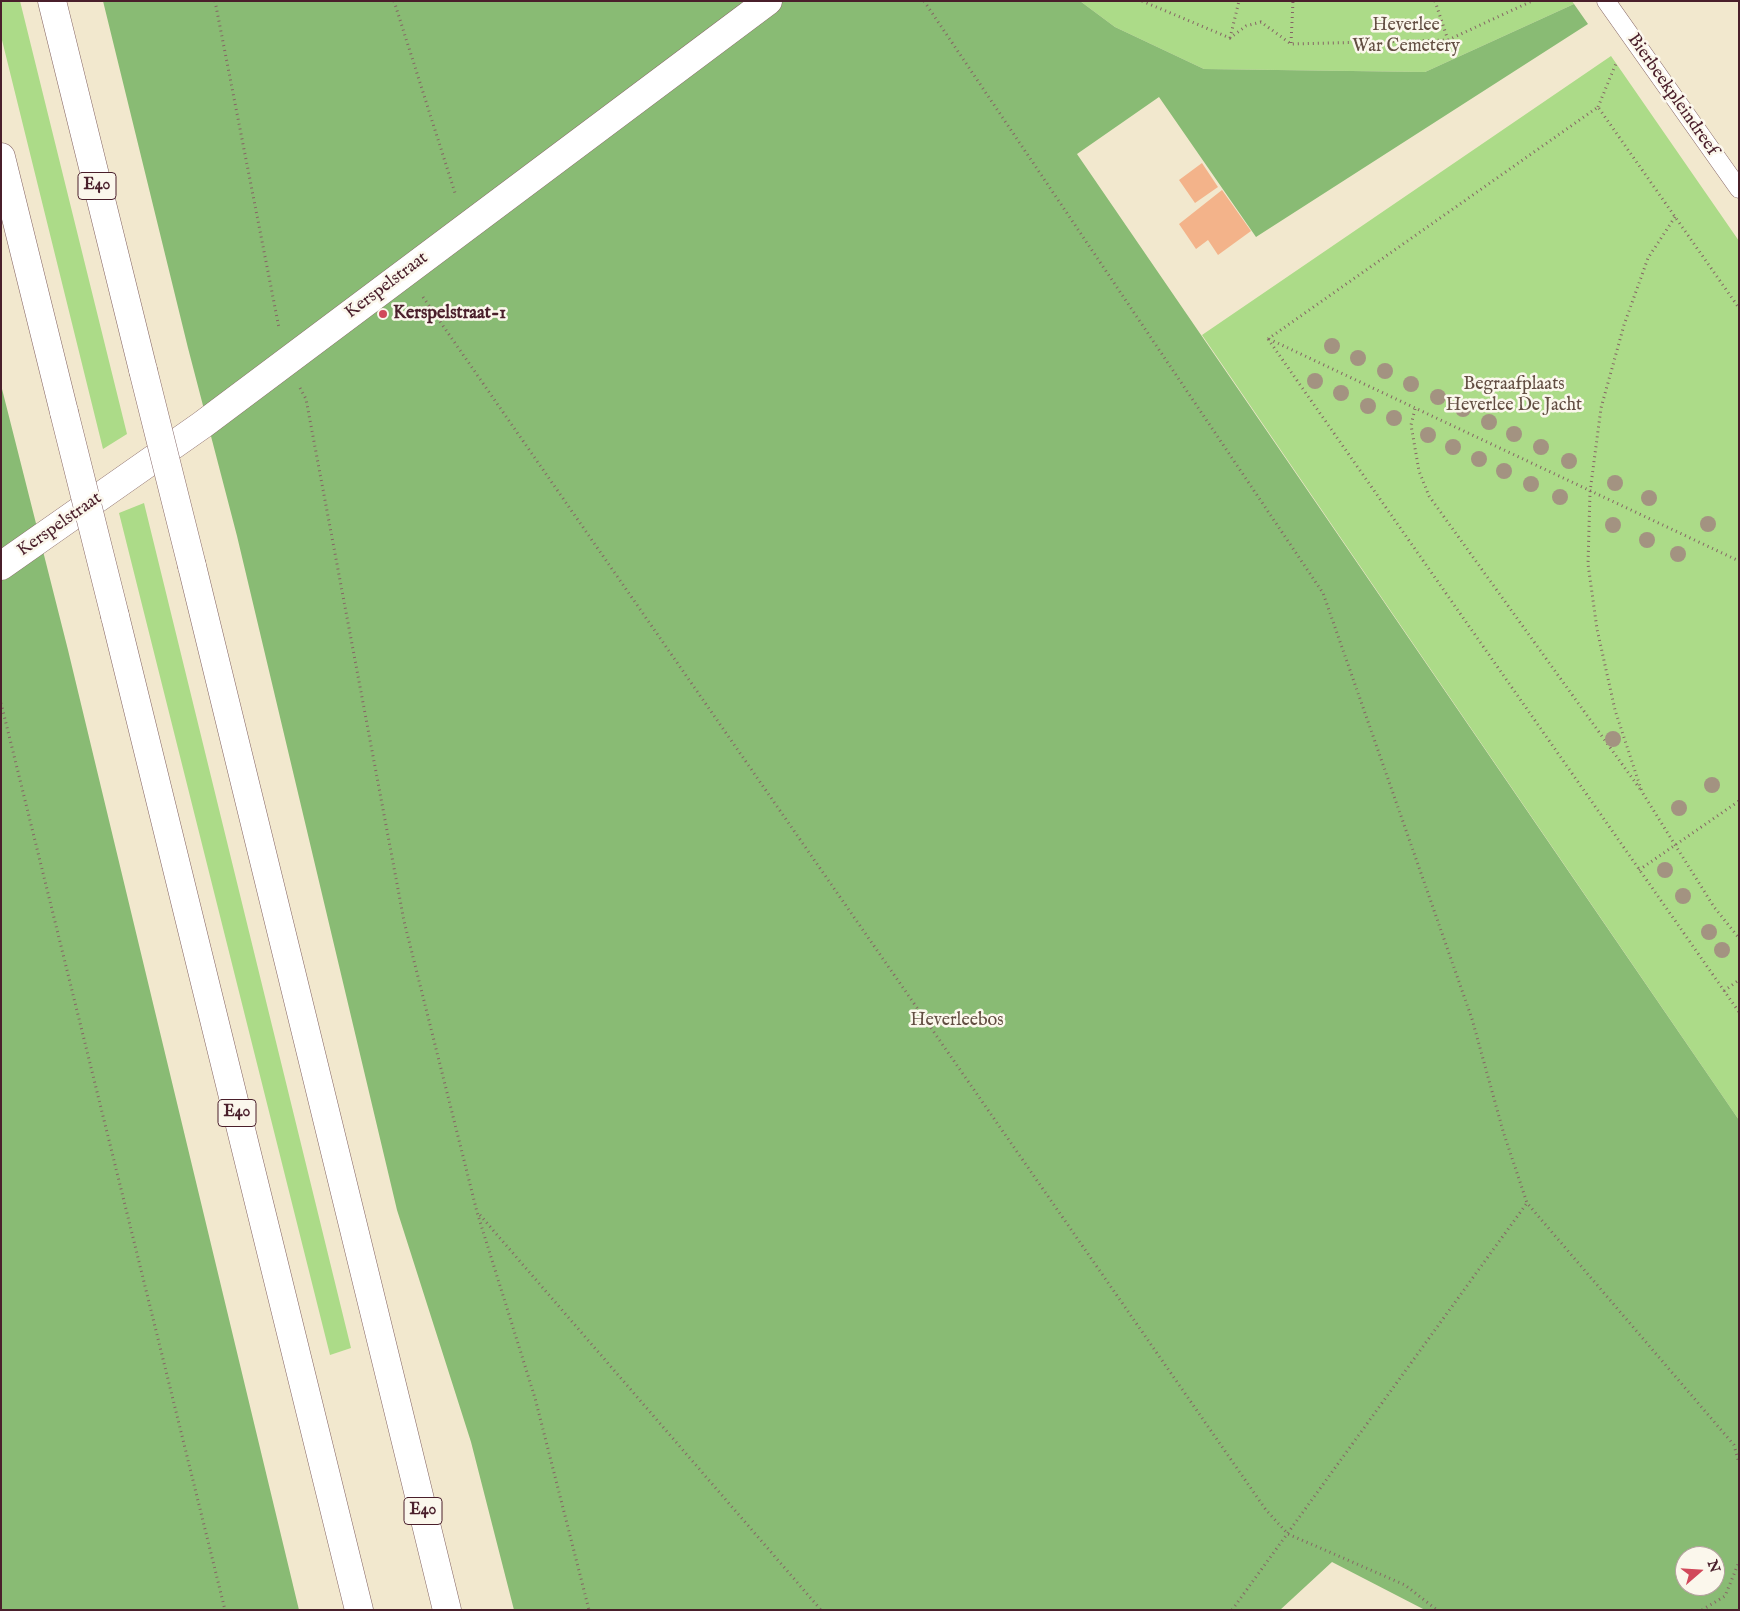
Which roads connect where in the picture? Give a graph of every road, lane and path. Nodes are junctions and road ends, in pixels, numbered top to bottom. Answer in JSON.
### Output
{"nodes":[{"id":1,"x":52,"y":1,"type":"edge"},
{"id":2,"x":215,"y":1,"type":"edge"},
{"id":3,"x":394,"y":1,"type":"edge"},
{"id":4,"x":768,"y":1,"type":"edge"},
{"id":5,"x":924,"y":1,"type":"edge"},
{"id":6,"x":1142,"y":1,"type":"edge"},
{"id":7,"x":1239,"y":1,"type":"edge"},
{"id":8,"x":1293,"y":1,"type":"edge"},
{"id":9,"x":1435,"y":1,"type":"edge"},
{"id":10,"x":1532,"y":1,"type":"edge"},
{"id":11,"x":1606,"y":1,"type":"edge"},
{"id":12,"x":1628,"y":33,"type":"junction"},
{"id":13,"x":1230,"y":38,"type":"junction"},
{"id":14,"x":1448,"y":40,"type":"junction"},
{"id":15,"x":1291,"y":44,"type":"junction"},
{"id":16,"x":1598,"y":107,"type":"junction"},
{"id":17,"x":1,"y":157,"type":"edge"},
{"id":18,"x":1739,"y":189,"type":"edge"},
{"id":19,"x":1675,"y":217,"type":"junction"},
{"id":20,"x":466,"y":226,"type":"junction"},
{"id":21,"x":407,"y":271,"type":"junction"},
{"id":22,"x":1739,"y":308,"type":"edge"},
{"id":23,"x":1268,"y":339,"type":"junction"},
{"id":24,"x":286,"y":362,"type":"junction"},
{"id":25,"x":1415,"y":409,"type":"junction"},
{"id":26,"x":1590,"y":492,"type":"junction"},
{"id":27,"x":1739,"y":561,"type":"edge"},
{"id":28,"x":1,"y":566,"type":"edge"},
{"id":29,"x":1,"y":703,"type":"edge"},
{"id":30,"x":1642,"y":792,"type":"junction"},
{"id":31,"x":1739,"y":800,"type":"edge"},
{"id":32,"x":1675,"y":845,"type":"junction"},
{"id":33,"x":1639,"y":870,"type":"junction"},
{"id":34,"x":1739,"y":938,"type":"edge"},
{"id":35,"x":1739,"y":980,"type":"edge"},
{"id":36,"x":1724,"y":991,"type":"junction"},
{"id":37,"x":1739,"y":1012,"type":"edge"},
{"id":38,"x":1527,"y":1203,"type":"junction"},
{"id":39,"x":478,"y":1212,"type":"junction"},
{"id":40,"x":1739,"y":1463,"type":"edge"},
{"id":41,"x":1288,"y":1534,"type":"junction"},
{"id":42,"x":1739,"y":1562,"type":"edge"},
{"id":43,"x":225,"y":1610,"type":"edge"},
{"id":44,"x":359,"y":1610,"type":"edge"},
{"id":45,"x":448,"y":1610,"type":"edge"},
{"id":46,"x":589,"y":1610,"type":"edge"},
{"id":47,"x":821,"y":1610,"type":"edge"},
{"id":48,"x":1232,"y":1610,"type":"edge"},
{"id":49,"x":1437,"y":1610,"type":"edge"},
{"id":50,"x":1702,"y":1610,"type":"edge"}],
"edges":[{"from":1,"to":45,"type":"main road","number":"E40","bridge":true},
{"from":2,"to":24,"type":"path"},
{"from":3,"to":20,"type":"path"},
{"from":4,"to":20,"type":"main road","name":"Kerspelstraat"},
{"from":5,"to":38,"type":"path"},
{"from":6,"to":13,"type":"path"},
{"from":7,"to":13,"type":"path"},
{"from":8,"to":15,"type":"path"},
{"from":9,"to":14,"type":"path"},
{"from":10,"to":14,"type":"path"},
{"from":11,"to":12,"type":"lane","name":"Bierbeekpleindreef"},
{"from":12,"to":16,"type":"path"},
{"from":12,"to":18,"type":"lane","name":"Bierbeekpleindreef"},
{"from":13,"to":15,"type":"path"},
{"from":14,"to":15,"type":"path"},
{"from":16,"to":19,"type":"path"},
{"from":16,"to":23,"type":"path"},
{"from":17,"to":44,"type":"main road","number":"E40","bridge":true},
{"from":19,"to":22,"type":"path"},
{"from":19,"to":26,"type":"path"},
{"from":20,"to":21,"type":"main road","name":"Kerspelstraat"},
{"from":21,"to":24,"type":"main road","name":"Kerspelstraat"},
{"from":21,"to":41,"type":"path"},
{"from":23,"to":25,"type":"path"},
{"from":23,"to":33,"type":"path"},
{"from":24,"to":28,"type":"main road","name":"Kerspelstraat"},
{"from":24,"to":39,"type":"path"},
{"from":25,"to":26,"type":"path"},
{"from":25,"to":30,"type":"path"},
{"from":26,"to":27,"type":"path"},
{"from":26,"to":30,"type":"path"},
{"from":29,"to":43,"type":"path"},
{"from":30,"to":32,"type":"path"},
{"from":31,"to":32,"type":"path"},
{"from":32,"to":33,"type":"path"},
{"from":32,"to":34,"type":"path"},
{"from":33,"to":36,"type":"path"},
{"from":35,"to":36,"type":"path"},
{"from":36,"to":37,"type":"path"},
{"from":38,"to":40,"type":"path"},
{"from":38,"to":41,"type":"path"},
{"from":39,"to":46,"type":"path"},
{"from":39,"to":47,"type":"path"},
{"from":41,"to":48,"type":"path"},
{"from":41,"to":49,"type":"path"},
{"from":42,"to":50,"type":"path"}]}
